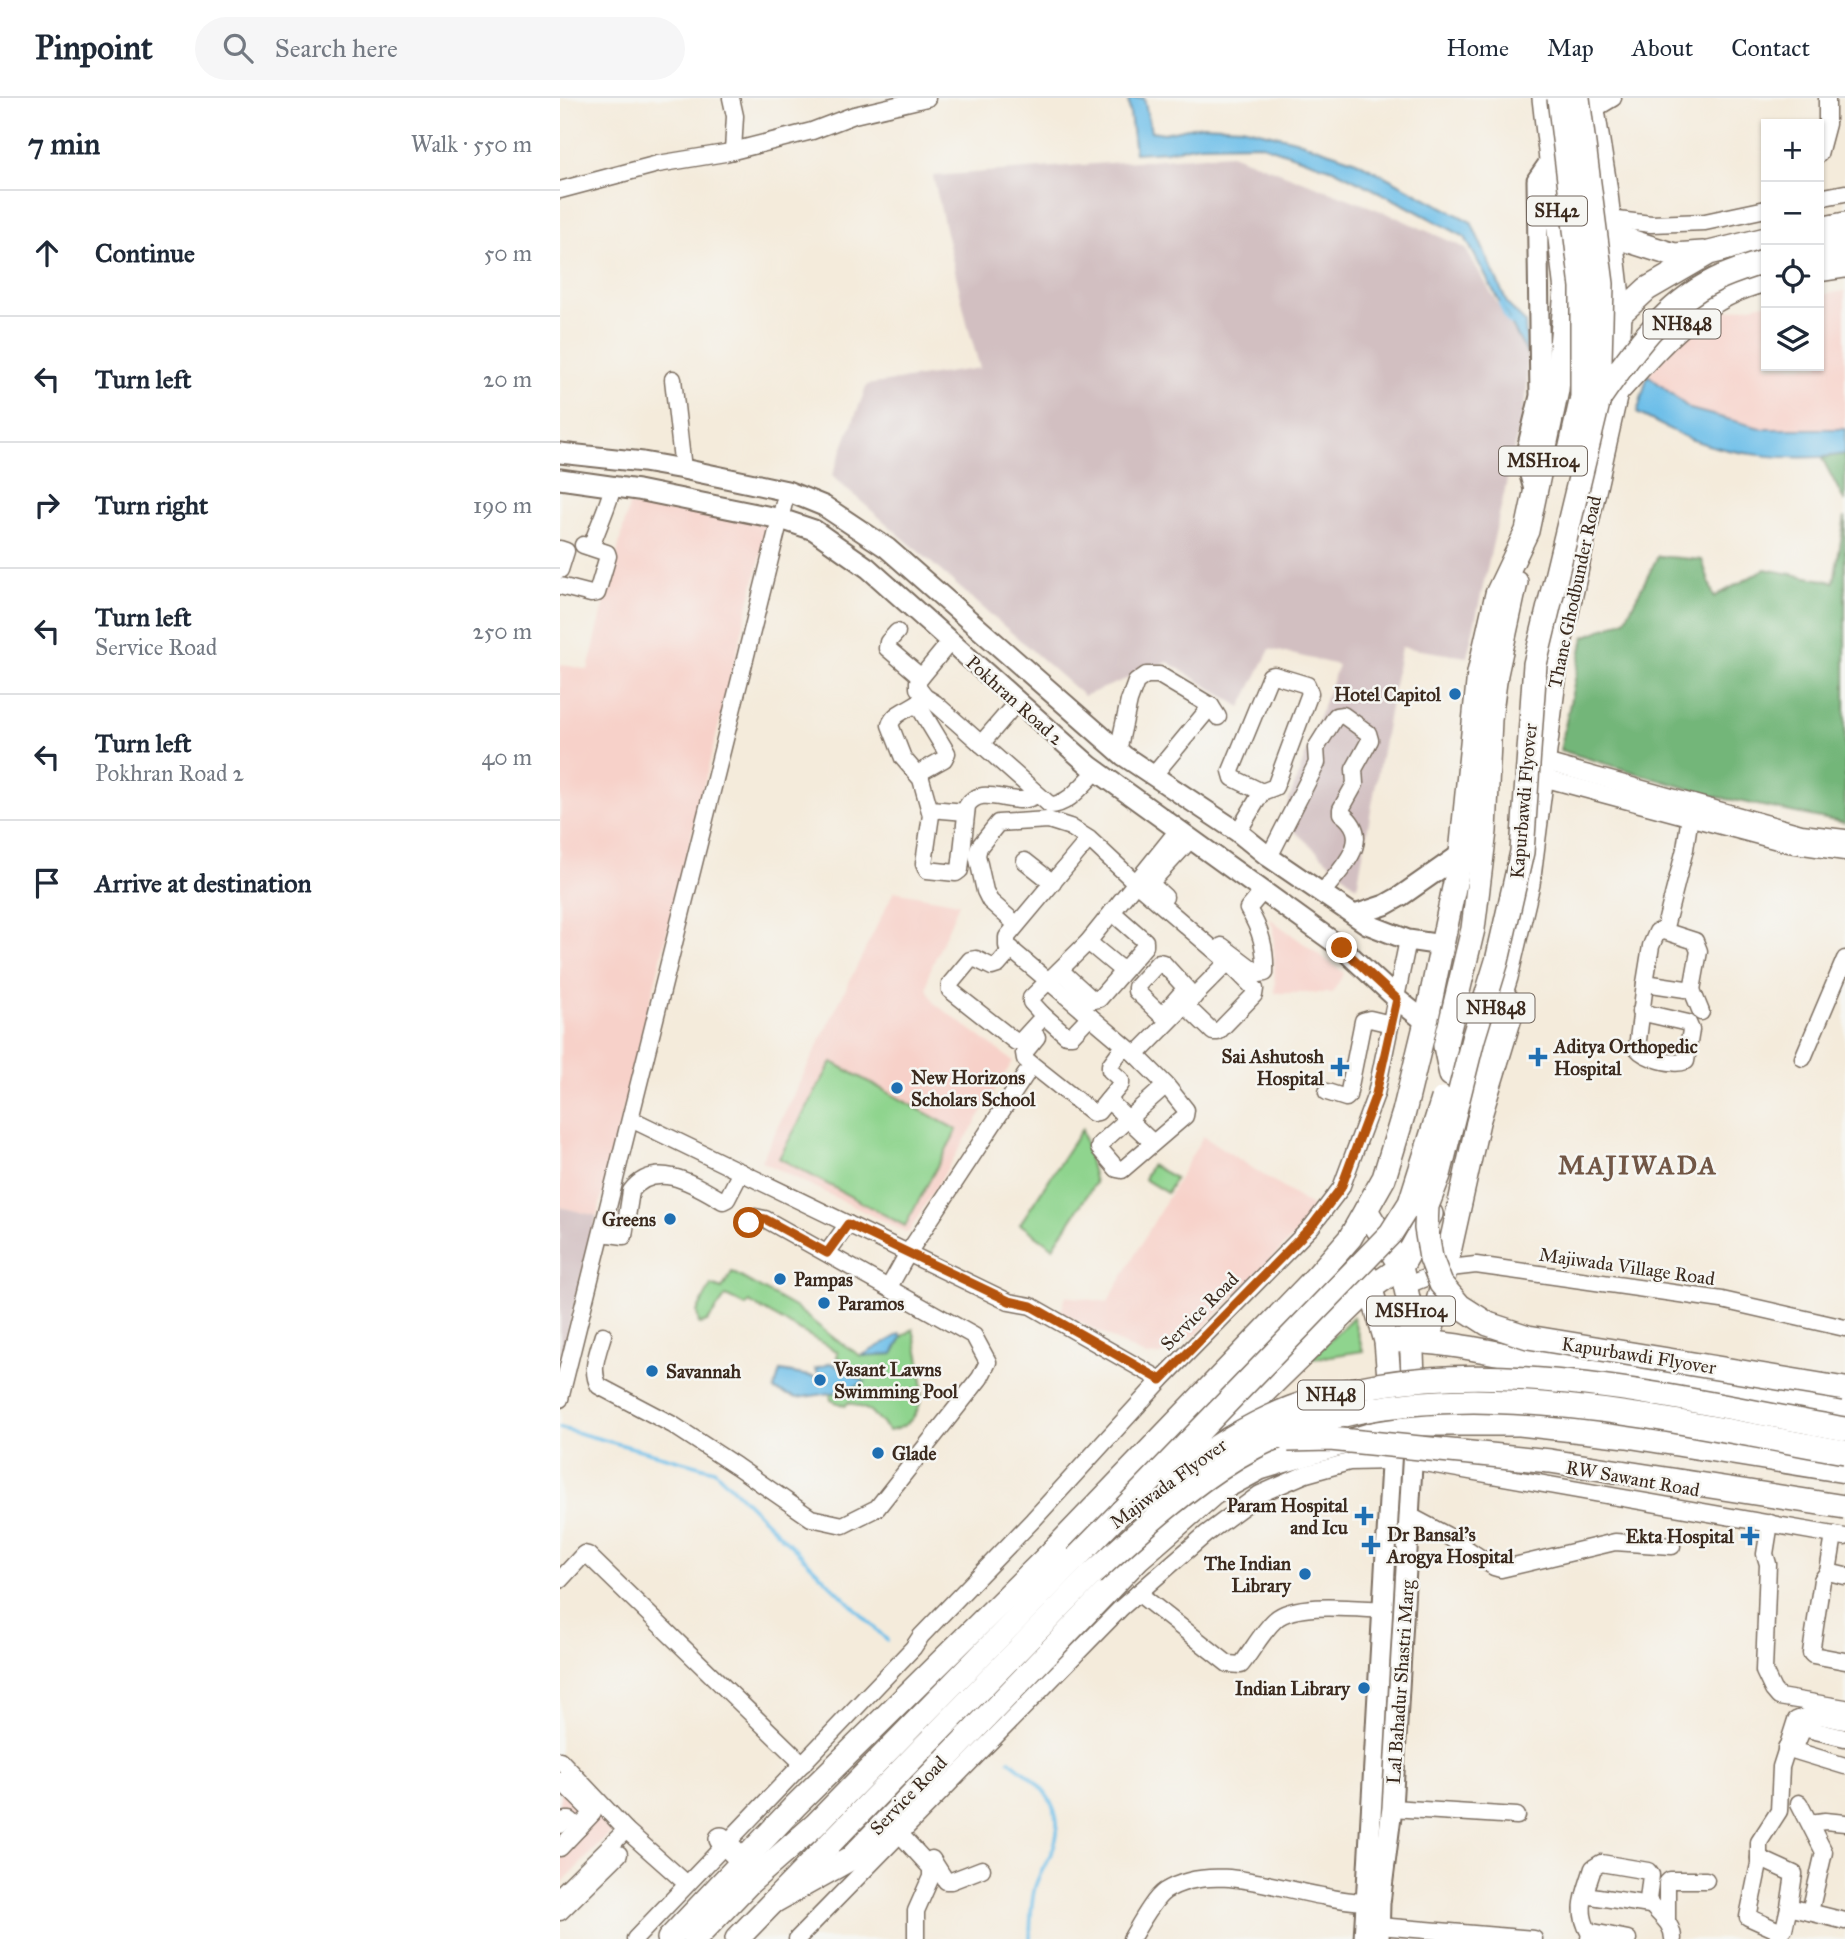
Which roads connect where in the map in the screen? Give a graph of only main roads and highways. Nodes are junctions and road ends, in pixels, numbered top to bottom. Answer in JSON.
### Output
{"nodes":[{"id":1,"x":1544,"y":98,"type":"edge"},
{"id":2,"x":1578,"y":104,"type":"edge"},
{"id":3,"x":1550,"y":160,"type":"junction"},
{"id":4,"x":1845,"y":225,"type":"edge"},
{"id":5,"x":1610,"y":227,"type":"junction"},
{"id":6,"x":1824,"y":228,"type":"edge"},
{"id":7,"x":1761,"y":240,"type":"edge"},
{"id":8,"x":1845,"y":245,"type":"edge"},
{"id":9,"x":1824,"y":249,"type":"edge"},
{"id":10,"x":1709,"y":253,"type":"junction"},
{"id":11,"x":1761,"y":263,"type":"edge"},
{"id":12,"x":1845,"y":266,"type":"edge"},
{"id":13,"x":1824,"y":269,"type":"edge"},
{"id":14,"x":1761,"y":282,"type":"edge"},
{"id":15,"x":1620,"y":314,"type":"junction"},
{"id":16,"x":1564,"y":325,"type":"junction"},
{"id":17,"x":1557,"y":390,"type":"junction"},
{"id":18,"x":1607,"y":396,"type":"junction"},
{"id":19,"x":560,"y":453,"type":"edge"},
{"id":20,"x":1534,"y":456,"type":"junction"},
{"id":21,"x":1600,"y":465,"type":"junction"},
{"id":22,"x":560,"y":479,"type":"edge"},
{"id":23,"x":1527,"y":531,"type":"junction"},
{"id":24,"x":1461,"y":854,"type":"junction"},
{"id":25,"x":1354,"y":915,"type":"junction"},
{"id":26,"x":1442,"y":945,"type":"junction"},
{"id":27,"x":1501,"y":992,"type":"junction"},
{"id":28,"x":1426,"y":1022,"type":"junction"},
{"id":29,"x":1451,"y":1075,"type":"junction"},
{"id":30,"x":1366,"y":1210,"type":"junction"},
{"id":31,"x":1350,"y":1238,"type":"junction"},
{"id":32,"x":1403,"y":1276,"type":"junction"},
{"id":33,"x":1372,"y":1287,"type":"junction"},
{"id":34,"x":1420,"y":1341,"type":"junction"},
{"id":35,"x":1386,"y":1342,"type":"junction"},
{"id":36,"x":1640,"y":1385,"type":"junction"},
{"id":37,"x":1845,"y":1389,"type":"edge"},
{"id":38,"x":1845,"y":1410,"type":"edge"},
{"id":39,"x":1188,"y":1412,"type":"junction"},
{"id":40,"x":1404,"y":1426,"type":"junction"},
{"id":41,"x":1633,"y":1426,"type":"junction"},
{"id":42,"x":1845,"y":1429,"type":"edge"},
{"id":43,"x":1215,"y":1440,"type":"junction"},
{"id":44,"x":1267,"y":1443,"type":"junction"},
{"id":45,"x":1845,"y":1452,"type":"edge"},
{"id":46,"x":1845,"y":1471,"type":"edge"},
{"id":47,"x":1214,"y":1493,"type":"junction"},
{"id":48,"x":1845,"y":1507,"type":"edge"},
{"id":49,"x":1121,"y":1512,"type":"junction"},
{"id":50,"x":1084,"y":1566,"type":"junction"},
{"id":51,"x":719,"y":1846,"type":"road end"},
{"id":52,"x":743,"y":1871,"type":"junction"},
{"id":53,"x":773,"y":1902,"type":"junction"},
{"id":54,"x":1374,"y":1903,"type":"junction"},
{"id":55,"x":1379,"y":1932,"type":"edge"},
{"id":56,"x":669,"y":1939,"type":"edge"},
{"id":57,"x":695,"y":1939,"type":"edge"},
{"id":58,"x":737,"y":1939,"type":"edge"},
{"id":59,"x":1364,"y":1939,"type":"edge"}],
"edges":[{"from":1,"to":3,"type":"highway","number":"SH42"},
{"from":2,"to":5,"type":"highway","number":"SH42"},
{"from":2,"to":18,"type":"highway","name":"Kapurbawdi Flyover","bridge":true},
{"from":2,"to":29,"type":"highway","name":"Kapurbawdi Flyover","bridge":true},
{"from":3,"to":16,"type":"highway","number":"SH42"},
{"from":3,"to":20,"type":"main road"},
{"from":4,"to":6,"type":"highway"},
{"from":5,"to":10,"type":"highway"},
{"from":5,"to":15,"type":"highway","number":"SH42"},
{"from":7,"to":10,"type":"highway","number":"NH848"},
{"from":8,"to":9,"type":"highway"},
{"from":10,"to":15,"type":"highway","number":"NH848"},
{"from":11,"to":18,"type":"highway","bridge":true},
{"from":12,"to":13,"type":"highway"},
{"from":14,"to":18,"type":"highway","number":"NH848"},
{"from":15,"to":16,"type":"highway","number":"NH848"},
{"from":15,"to":18,"type":"highway","name":"Thane Ghodbunder Road","number":"SH42"},
{"from":16,"to":17,"type":"highway","number":"SH42"},
{"from":17,"to":18,"type":"highway"},
{"from":17,"to":20,"type":"highway","number":"MSH104"},
{"from":18,"to":21,"type":"highway","name":"Thane Ghodbunder Road","number":"NH848"},
{"from":18,"to":37,"type":"highway","name":"Kapurbawdi Flyover","bridge":true},
{"from":19,"to":25,"type":"main road","name":"Pokhran Road 2"},
{"from":20,"to":21,"type":"highway"},
{"from":20,"to":23,"type":"highway","number":"MSH104"},
{"from":21,"to":27,"type":"highway","name":"Thane Ghodbunder Road","number":"NH848"},
{"from":22,"to":28,"type":"main road","name":"Pokhran Road 2"},
{"from":23,"to":24,"type":"highway","number":"NH848"},
{"from":23,"to":29,"type":"highway"},
{"from":24,"to":25,"type":"main road"},
{"from":24,"to":26,"type":"highway","number":"NH848"},
{"from":25,"to":26,"type":"main road","name":"Pokhran Road 2"},
{"from":26,"to":28,"type":"highway","number":"NH848"},
{"from":27,"to":32,"type":"highway","name":"Thane Ghodbunder Road","number":"NH848"},
{"from":27,"to":34,"type":"highway"},
{"from":28,"to":30,"type":"highway","number":"NH848"},
{"from":29,"to":49,"type":"highway","name":"Kapurbawdi Flyover","bridge":true},
{"from":30,"to":31,"type":"highway","number":"NH848"},
{"from":30,"to":32,"type":"highway","number":"MSH104"},
{"from":31,"to":33,"type":"highway"},
{"from":31,"to":39,"type":"highway"},
{"from":32,"to":33,"type":"highway"},
{"from":32,"to":34,"type":"highway","number":"MSH104"},
{"from":33,"to":35,"type":"highway"},
{"from":33,"to":43,"type":"highway"},
{"from":34,"to":35,"type":"highway"},
{"from":34,"to":36,"type":"highway"},
{"from":34,"to":40,"type":"highway","number":"MSH104"},
{"from":35,"to":40,"type":"highway"},
{"from":36,"to":38,"type":"highway"},
{"from":36,"to":41,"type":"highway"},
{"from":36,"to":42,"type":"highway","number":"NH48","bridge":true},
{"from":36,"to":49,"type":"highway","name":"Majiwada Flyover","number":"NH48","bridge":true},
{"from":39,"to":43,"type":"highway"},
{"from":39,"to":52,"type":"highway"},
{"from":40,"to":41,"type":"highway"},
{"from":40,"to":47,"type":"highway"},
{"from":40,"to":54,"type":"main road","name":"Lal Bahadur Shastri Marg"},
{"from":40,"to":54,"type":"main road","name":"Lal Bahadur Shastri Marg"},
{"from":41,"to":44,"type":"highway","name":"Majiwada Flyover","number":"NH48","bridge":true},
{"from":41,"to":45,"type":"highway","number":"NH48","bridge":true},
{"from":41,"to":46,"type":"highway"},
{"from":43,"to":47,"type":"highway"},
{"from":44,"to":48,"type":"highway","bridge":true},
{"from":44,"to":50,"type":"highway","name":"Majiwada Flyover","number":"NH48","bridge":true},
{"from":47,"to":53,"type":"highway"},
{"from":49,"to":50,"type":"highway","name":"Majiwada Flyover","number":"NH48","bridge":true},
{"from":50,"to":52,"type":"highway","name":"Majiwada Flyover","number":"NH48"},
{"from":50,"to":53,"type":"highway","name":"Majiwada Flyover","number":"NH48"},
{"from":51,"to":52,"type":"highway"},
{"from":52,"to":56,"type":"highway"},
{"from":52,"to":57,"type":"highway","number":"NH48"},
{"from":53,"to":58,"type":"highway","number":"NH48"},
{"from":54,"to":55,"type":"main road","name":"Lal Bahadur Shastri Marg"},
{"from":54,"to":59,"type":"main road","name":"Lal Bahadur Shastri Marg"}]}
